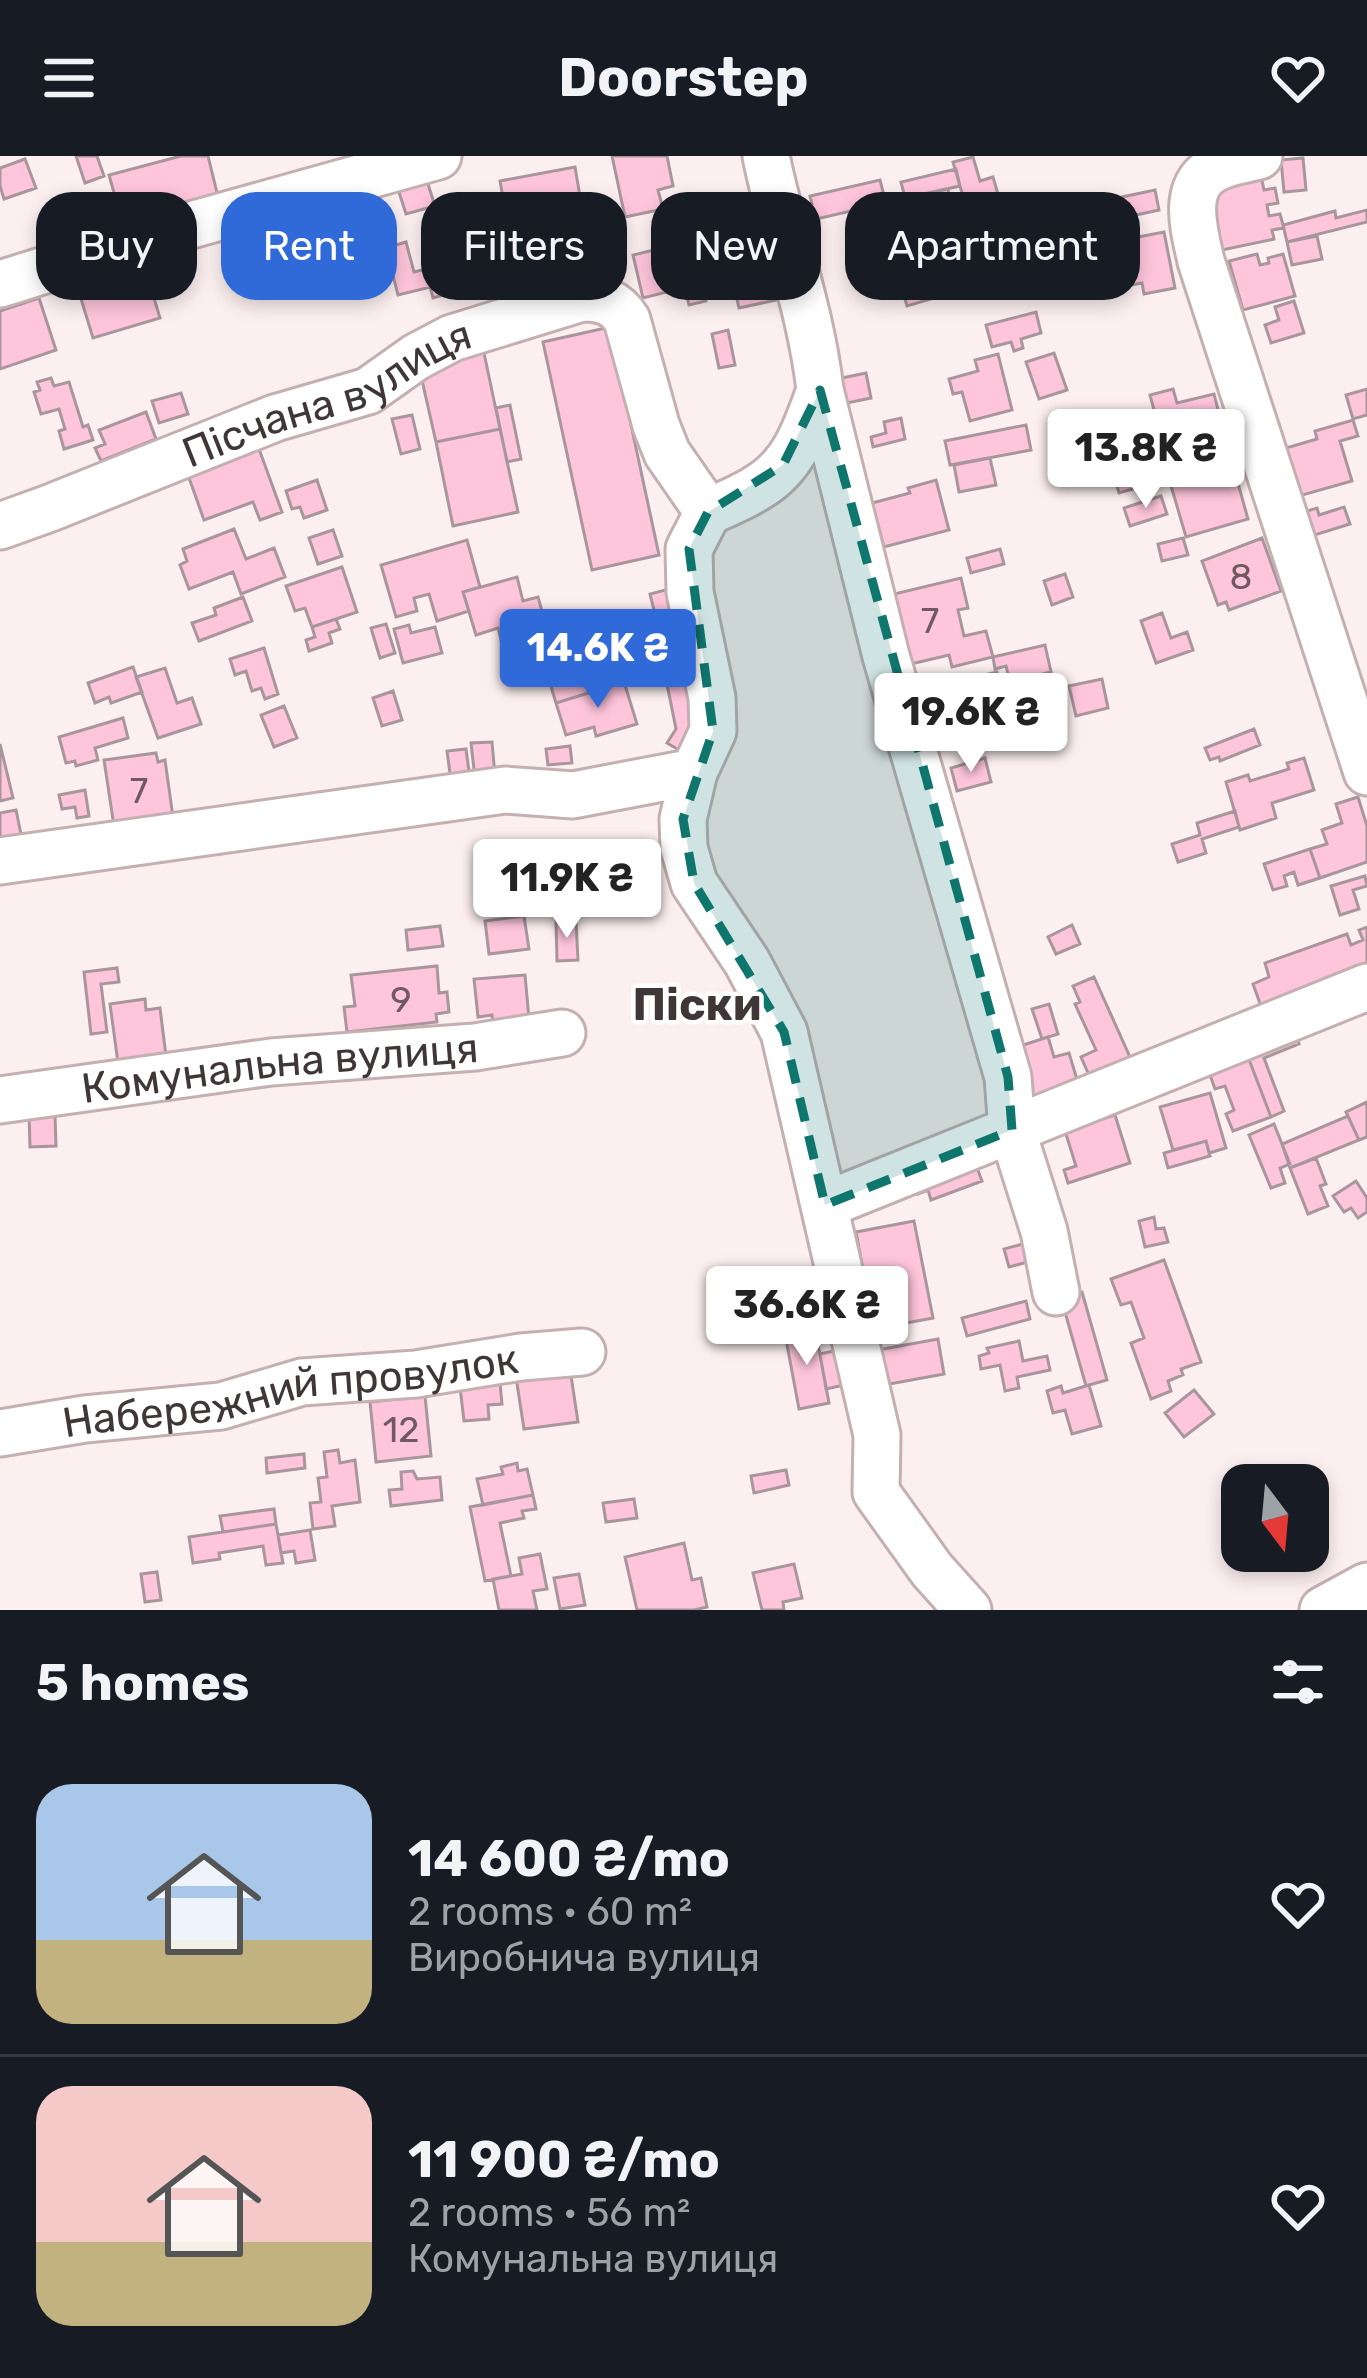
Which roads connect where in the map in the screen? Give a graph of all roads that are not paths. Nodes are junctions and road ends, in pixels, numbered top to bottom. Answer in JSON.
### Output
{"nodes":[{"id":1,"x":438,"y":156,"type":"edge"},
{"id":2,"x":766,"y":156,"type":"edge"},
{"id":3,"x":1259,"y":156,"type":"edge"},
{"id":4,"x":0,"y":284,"type":"edge"},
{"id":5,"x":820,"y":390,"type":"junction"},
{"id":6,"x":708,"y":512,"type":"junction"},
{"id":7,"x":0,"y":526,"type":"edge"},
{"id":8,"x":694,"y":772,"type":"junction"},
{"id":9,"x":1367,"y":772,"type":"edge"},
{"id":10,"x":0,"y":861,"type":"edge"},
{"id":11,"x":1367,"y":987,"type":"edge"},
{"id":12,"x":562,"y":1033,"type":"dead end"},
{"id":13,"x":0,"y":1100,"type":"edge"},
{"id":14,"x":1012,"y":1130,"type":"junction"},
{"id":15,"x":825,"y":1204,"type":"junction"},
{"id":16,"x":1056,"y":1292,"type":"dead end"},
{"id":17,"x":582,"y":1352,"type":"dead end"},
{"id":18,"x":0,"y":1432,"type":"edge"},
{"id":19,"x":1367,"y":1586,"type":"edge"},
{"id":20,"x":968,"y":1610,"type":"edge"},
{"id":21,"x":1323,"y":1610,"type":"edge"}],
"edges":[{"from":1,"to":4,"type":"street"},
{"from":2,"to":5,"type":"street"},
{"from":3,"to":9,"type":"street"},
{"from":5,"to":6,"type":"street"},
{"from":5,"to":14,"type":"street"},
{"from":6,"to":7,"type":"street","name":"Пісчана вулиця"},
{"from":6,"to":8,"type":"street"},
{"from":8,"to":10,"type":"street"},
{"from":8,"to":15,"type":"street"},
{"from":11,"to":14,"type":"street"},
{"from":12,"to":13,"type":"street","name":"Комунальна вулиця"},
{"from":14,"to":15,"type":"street"},
{"from":14,"to":16,"type":"street"},
{"from":15,"to":20,"type":"street"},
{"from":17,"to":18,"type":"street","name":"Набережний провулок"},
{"from":19,"to":21,"type":"street"}]}
